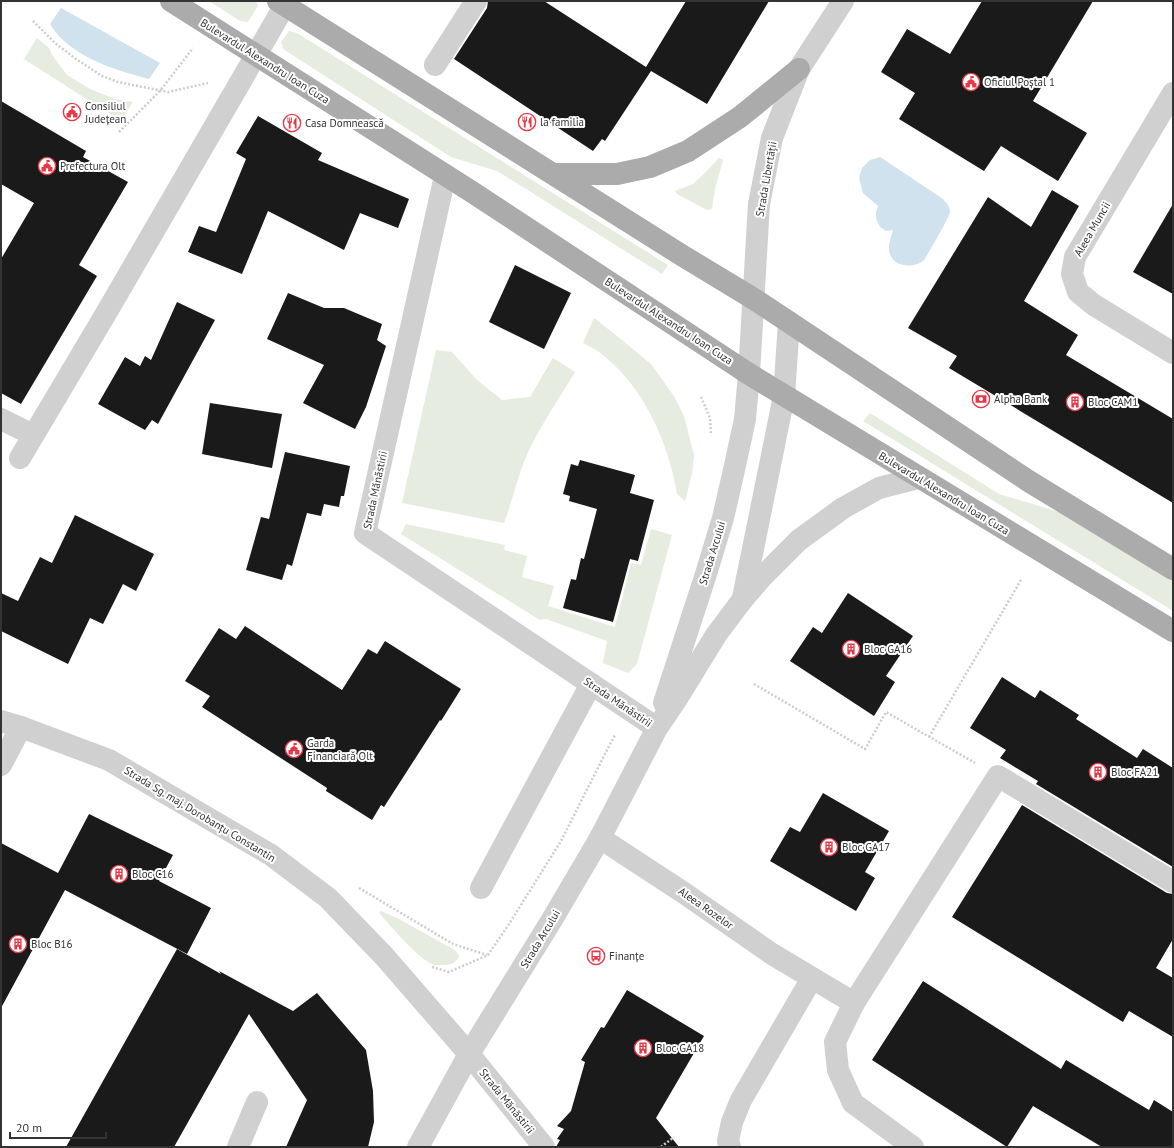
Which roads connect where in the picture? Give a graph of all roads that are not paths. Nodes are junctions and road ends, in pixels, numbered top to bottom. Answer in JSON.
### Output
{"nodes":[{"id":1,"x":171,"y":1,"type":"edge"},
{"id":2,"x":476,"y":1,"type":"edge"},
{"id":3,"x":843,"y":1,"type":"edge"},
{"id":4,"x":281,"y":3,"type":"edge"},
{"id":5,"x":255,"y":54,"type":"junction"},
{"id":6,"x":435,"y":65,"type":"dead end"},
{"id":7,"x":799,"y":69,"type":"junction"},
{"id":8,"x":1173,"y":93,"type":"edge"},
{"id":9,"x":555,"y":174,"type":"junction"},
{"id":10,"x":445,"y":176,"type":"junction"},
{"id":11,"x":754,"y":299,"type":"junction"},
{"id":12,"x":789,"y":322,"type":"junction"},
{"id":13,"x":1173,"y":353,"type":"edge"},
{"id":14,"x":749,"y":374,"type":"junction"},
{"id":15,"x":784,"y":396,"type":"junction"},
{"id":16,"x":1,"y":419,"type":"edge"},
{"id":17,"x":33,"y":435,"type":"junction"},
{"id":18,"x":20,"y":458,"type":"dead end"},
{"id":19,"x":918,"y":478,"type":"junction"},
{"id":20,"x":1173,"y":569,"type":"edge"},
{"id":21,"x":743,"y":599,"type":"junction"},
{"id":22,"x":1173,"y":631,"type":"edge"},
{"id":23,"x":591,"y":684,"type":"junction"},
{"id":24,"x":11,"y":724,"type":"edge"},
{"id":25,"x":656,"y":728,"type":"junction"},
{"id":26,"x":1,"y":765,"type":"edge"},
{"id":27,"x":600,"y":838,"type":"junction"},
{"id":28,"x":1173,"y":882,"type":"edge"},
{"id":29,"x":481,"y":888,"type":"dead end"},
{"id":30,"x":812,"y":978,"type":"junction"},
{"id":31,"x":854,"y":1003,"type":"junction"},
{"id":32,"x":469,"y":1054,"type":"junction"},
{"id":33,"x":257,"y":1102,"type":"dead end"},
{"id":34,"x":238,"y":1147,"type":"edge"},
{"id":35,"x":418,"y":1147,"type":"edge"},
{"id":36,"x":544,"y":1147,"type":"edge"},
{"id":37,"x":730,"y":1147,"type":"edge"},
{"id":38,"x":913,"y":1147,"type":"edge"}],
"edges":[{"from":1,"to":5,"type":"main road","name":"Bulevardul Alexandru Ioan Cuza"},
{"from":2,"to":6,"type":"street"},
{"from":3,"to":7,"type":"street","name":"Strada Libertății"},
{"from":4,"to":5,"type":"street"},
{"from":4,"to":9,"type":"main road"},
{"from":5,"to":10,"type":"main road","name":"Bulevardul Alexandru Ioan Cuza"},
{"from":5,"to":17,"type":"street"},
{"from":7,"to":9,"type":"main road"},
{"from":7,"to":11,"type":"street","name":"Strada Libertății"},
{"from":8,"to":13,"type":"street","name":"Aleea Muncii"},
{"from":9,"to":11,"type":"main road"},
{"from":10,"to":14,"type":"main road","name":"Bulevardul Alexandru Ioan Cuza"},
{"from":10,"to":23,"type":"street","name":"Strada Mănăstirii"},
{"from":11,"to":12,"type":"main road"},
{"from":11,"to":14,"type":"street","name":"Strada Libertății"},
{"from":12,"to":15,"type":"street","name":"Strada Arcului"},
{"from":12,"to":20,"type":"main road"},
{"from":14,"to":15,"type":"main road","name":"Bulevardul Alexandru Ioan Cuza"},
{"from":14,"to":25,"type":"street","name":"Strada Arcului"},
{"from":15,"to":19,"type":"main road","name":"Bulevardul Alexandru Ioan Cuza"},
{"from":15,"to":21,"type":"street","name":"Strada Arcului"},
{"from":16,"to":17,"type":"street"},
{"from":17,"to":18,"type":"street"},
{"from":19,"to":21,"type":"street","name":"Strada Arcului"},
{"from":19,"to":22,"type":"main road","name":"Bulevardul Alexandru Ioan Cuza"},
{"from":21,"to":25,"type":"street","name":"Strada Arcului"},
{"from":23,"to":25,"type":"street","name":"Strada Mănăstirii"},
{"from":23,"to":29,"type":"street"},
{"from":24,"to":26,"type":"street"},
{"from":24,"to":32,"type":"street","name":"Strada Sg. maj. Dorobanțu Constantin"},
{"from":25,"to":27,"type":"street","name":"Strada Arcului"},
{"from":27,"to":30,"type":"street","name":"Aleea Rozelor"},
{"from":27,"to":32,"type":"street","name":"Strada Arcului"},
{"from":28,"to":31,"type":"street"},
{"from":30,"to":31,"type":"street","name":"Aleea Rozelor"},
{"from":30,"to":37,"type":"street"},
{"from":31,"to":38,"type":"street"},
{"from":32,"to":35,"type":"street","name":"Strada Arcului"},
{"from":32,"to":36,"type":"street","name":"Strada Mănăstirii"},
{"from":33,"to":34,"type":"street"}]}
